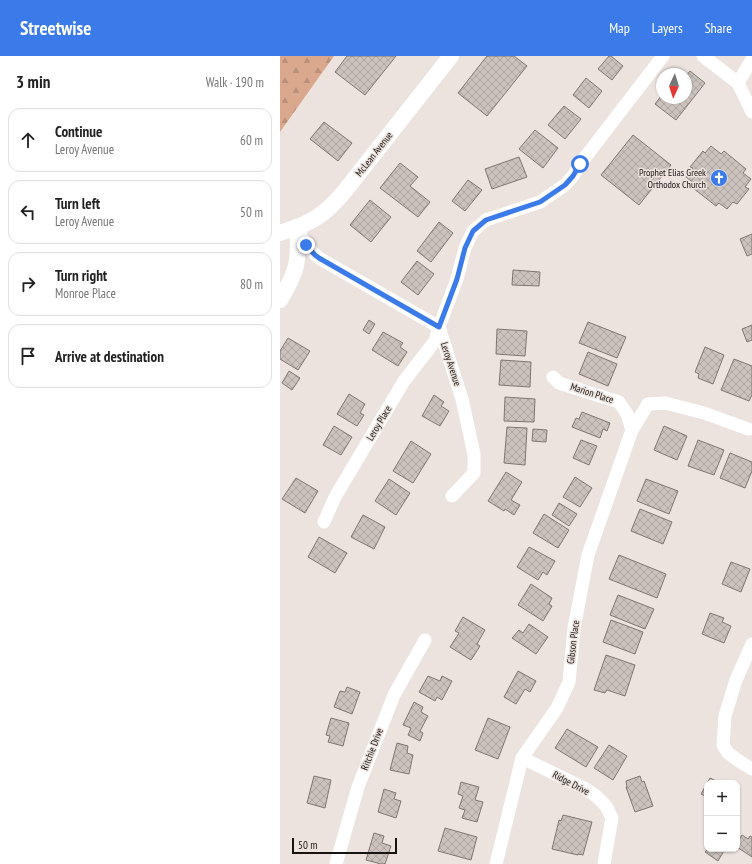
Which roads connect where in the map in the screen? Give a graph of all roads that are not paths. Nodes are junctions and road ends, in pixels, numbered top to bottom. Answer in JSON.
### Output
{"nodes":[{"id":1,"x":451,"y":56,"type":"edge"},
{"id":2,"x":664,"y":56,"type":"edge"},
{"id":3,"x":703,"y":56,"type":"edge"},
{"id":4,"x":752,"y":59,"type":"edge"},
{"id":5,"x":738,"y":83,"type":"junction"},
{"id":6,"x":752,"y":112,"type":"edge"},
{"id":7,"x":297,"y":227,"type":"junction"},
{"id":8,"x":280,"y":233,"type":"edge"},
{"id":9,"x":280,"y":300,"type":"edge"},
{"id":10,"x":439,"y":327,"type":"junction"},
{"id":11,"x":553,"y":377,"type":"dead end"},
{"id":12,"x":748,"y":429,"type":"dead end"},
{"id":13,"x":632,"y":430,"type":"junction"},
{"id":14,"x":452,"y":496,"type":"dead end"},
{"id":15,"x":324,"y":522,"type":"dead end"},
{"id":16,"x":425,"y":640,"type":"dead end"},
{"id":17,"x":752,"y":644,"type":"edge"},
{"id":18,"x":522,"y":758,"type":"junction"},
{"id":19,"x":752,"y":769,"type":"edge"},
{"id":20,"x":336,"y":864,"type":"edge"},
{"id":21,"x":496,"y":864,"type":"edge"},
{"id":22,"x":604,"y":864,"type":"edge"}],
"edges":[{"from":1,"to":7,"type":"street","name":"McLean Avenue"},
{"from":2,"to":10,"type":"street"},
{"from":3,"to":5,"type":"street"},
{"from":4,"to":5,"type":"street"},
{"from":5,"to":6,"type":"street"},
{"from":7,"to":8,"type":"street","name":"McLean Avenue"},
{"from":7,"to":9,"type":"street"},
{"from":7,"to":10,"type":"street"},
{"from":10,"to":14,"type":"street","name":"Leroy Avenue"},
{"from":10,"to":15,"type":"street","name":"Leroy Place"},
{"from":11,"to":13,"type":"street","name":"Marion Place"},
{"from":12,"to":13,"type":"street","name":"Gibson Place"},
{"from":13,"to":18,"type":"street","name":"Gibson Place"},
{"from":16,"to":20,"type":"street","name":"Ritchie Drive"},
{"from":17,"to":19,"type":"street"},
{"from":18,"to":21,"type":"street","name":"Gibson Place"},
{"from":18,"to":22,"type":"street","name":"Ridge Drive"}]}
